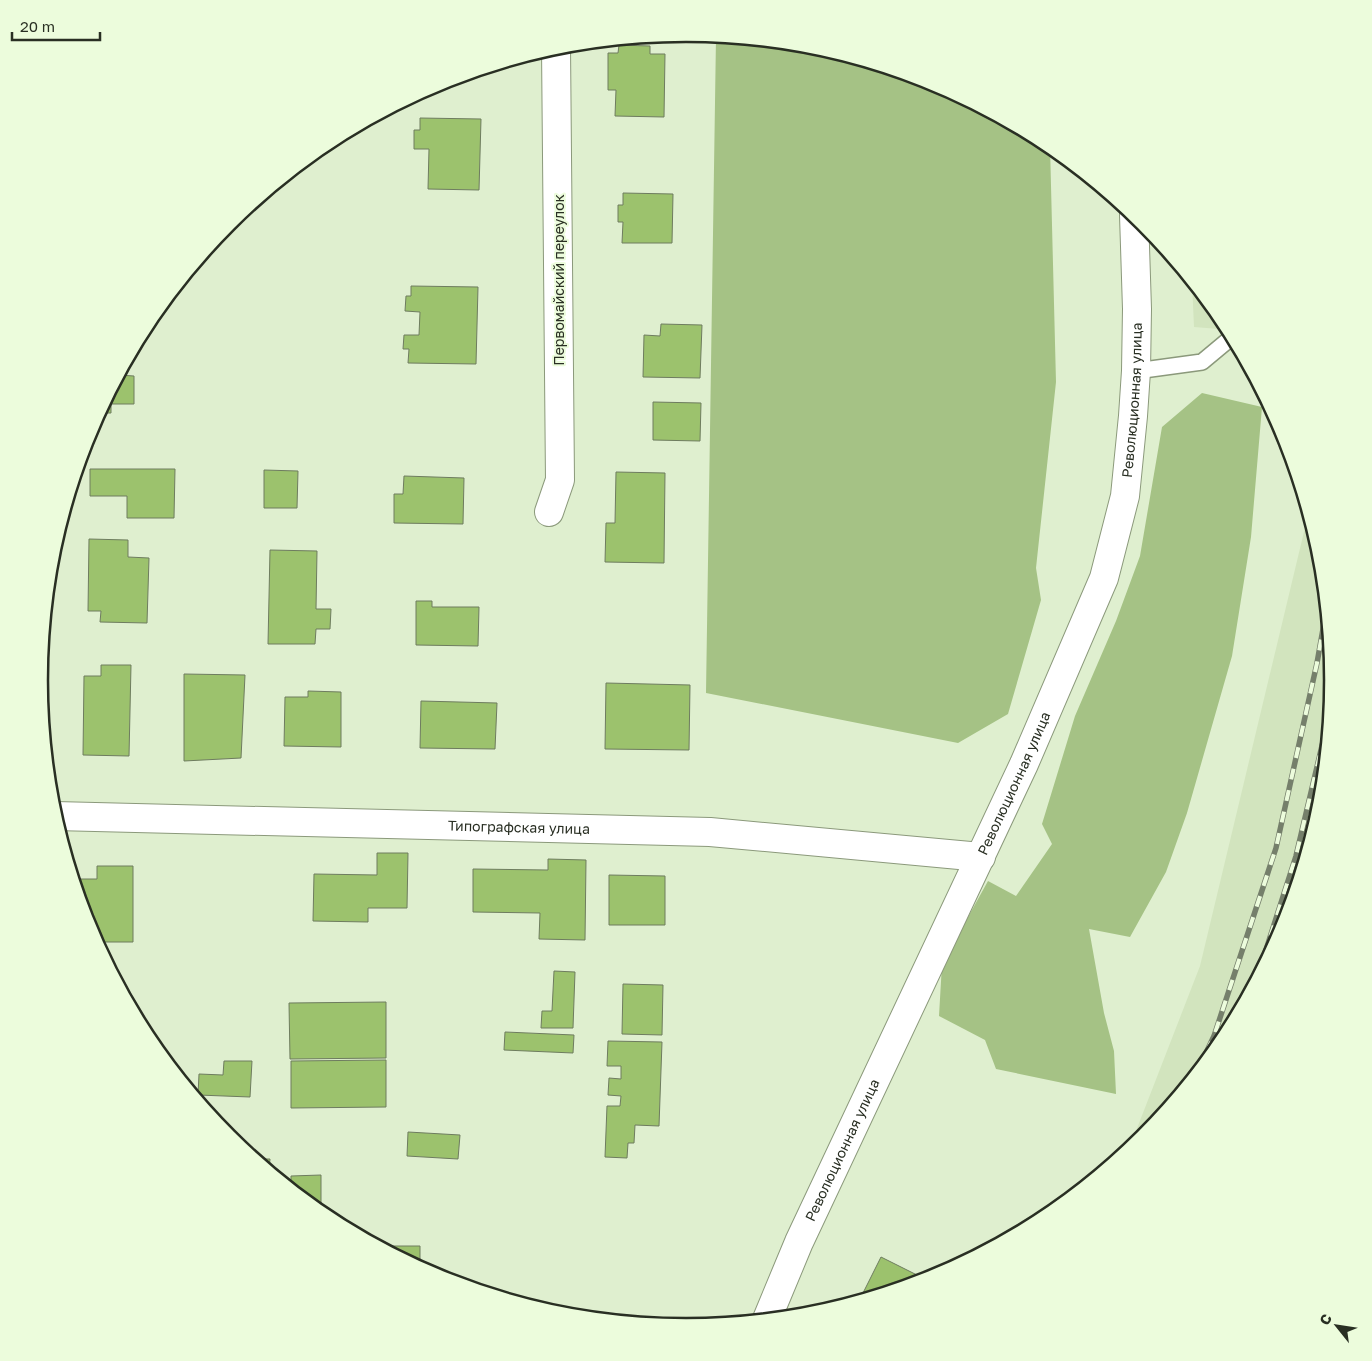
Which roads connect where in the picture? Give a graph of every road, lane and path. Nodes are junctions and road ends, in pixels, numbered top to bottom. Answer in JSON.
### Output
{"nodes":[{"id":1,"x":556,"y":56,"type":"edge"},
{"id":2,"x":1134,"y":227,"type":"edge"},
{"id":3,"x":1226,"y":341,"type":"edge"},
{"id":4,"x":1136,"y":371,"type":"junction"},
{"id":5,"x":549,"y":512,"type":"dead end"},
{"id":6,"x":63,"y":816,"type":"edge"},
{"id":7,"x":981,"y":857,"type":"junction"},
{"id":8,"x":770,"y":1313,"type":"edge"}],
"edges":[{"from":1,"to":5,"type":"street","name":"Первомайский переулок"},
{"from":2,"to":4,"type":"street","name":"Революционная улица"},
{"from":3,"to":4,"type":"lane"},
{"from":4,"to":7,"type":"street","name":"Революционная улица"},
{"from":6,"to":7,"type":"street","name":"Типографская улица"},
{"from":7,"to":8,"type":"street","name":"Революционная улица"}]}
